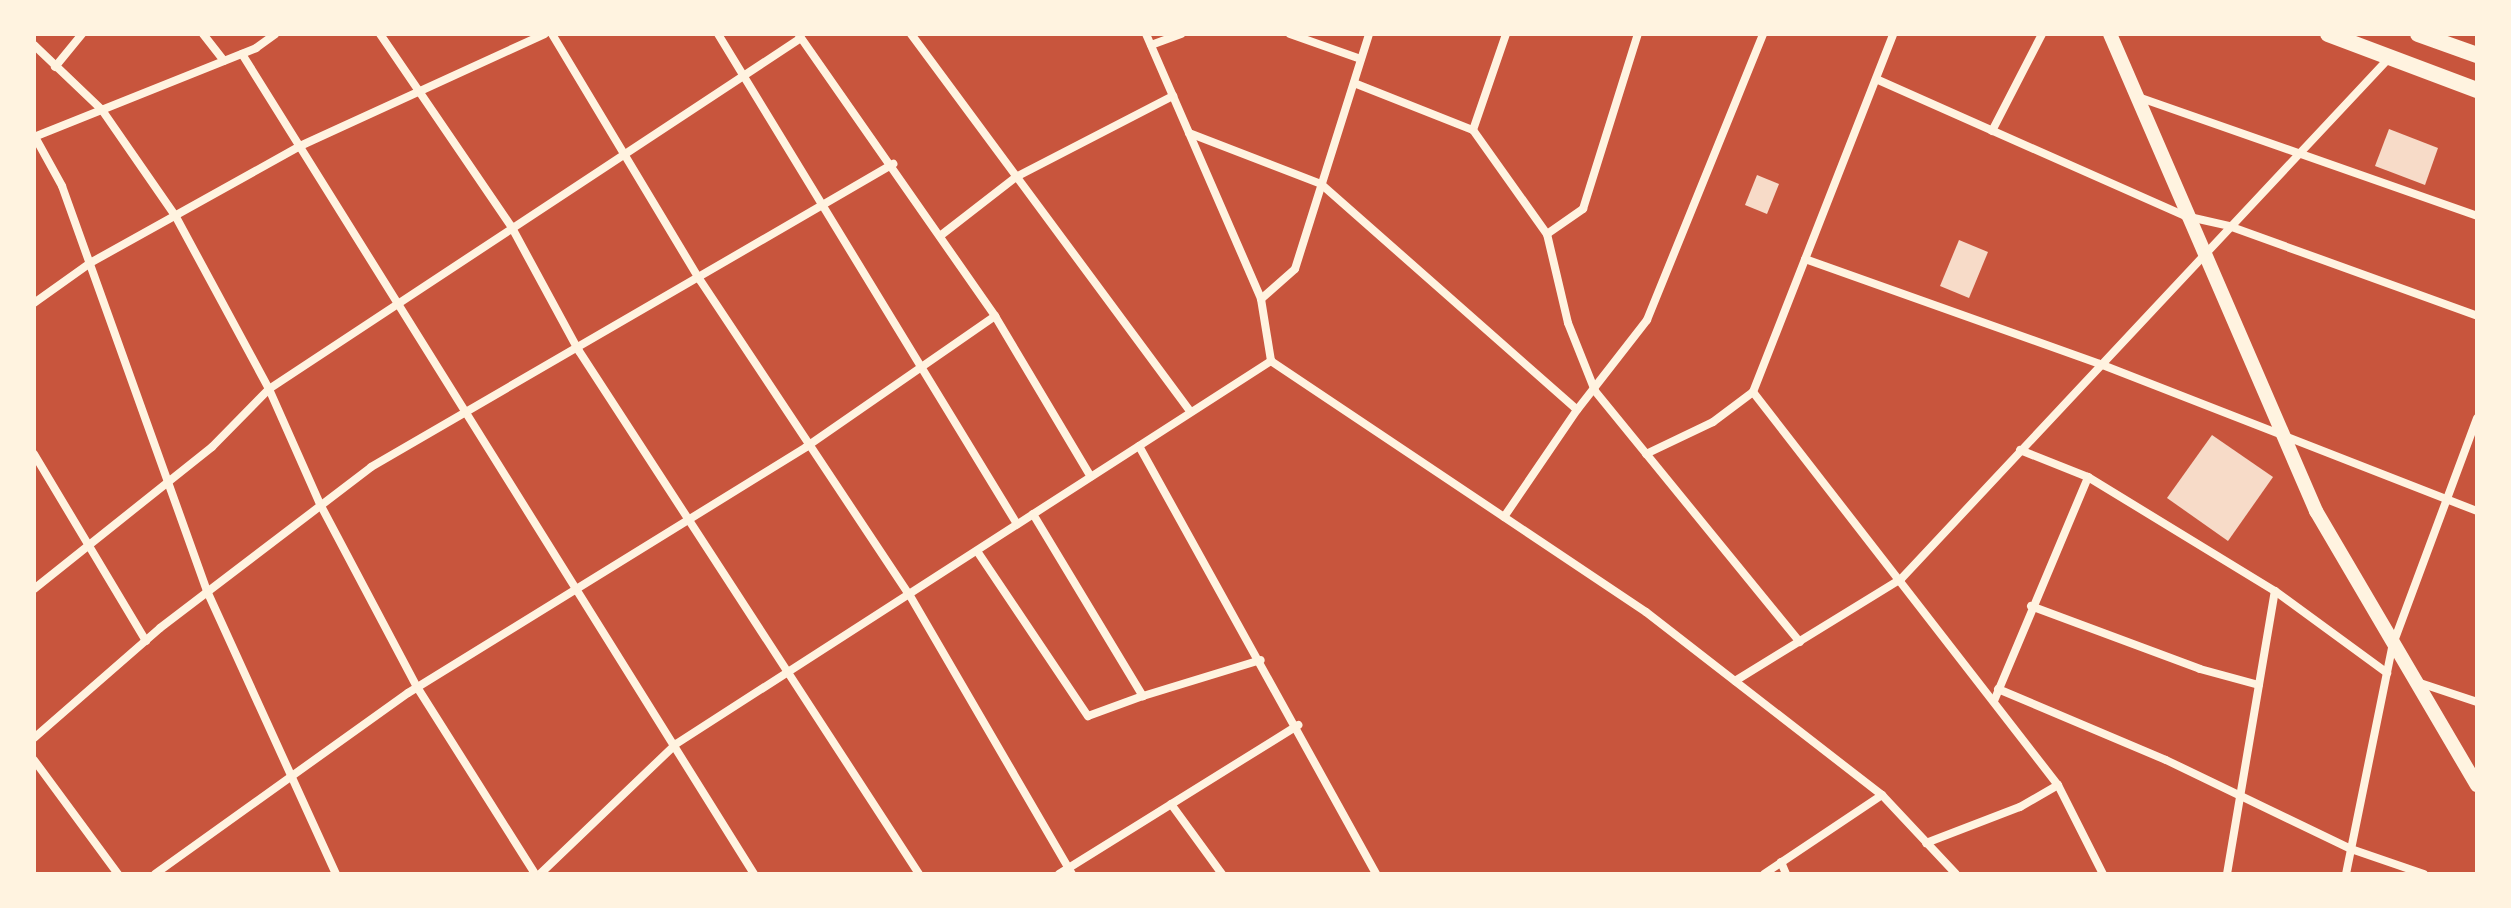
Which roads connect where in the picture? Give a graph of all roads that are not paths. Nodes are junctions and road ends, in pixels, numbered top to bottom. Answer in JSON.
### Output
{"nodes":[{"id":1,"x":82,"y":34,"type":"edge"},
{"id":2,"x":203,"y":34,"type":"edge"},
{"id":3,"x":275,"y":34,"type":"edge"},
{"id":4,"x":380,"y":34,"type":"edge"},
{"id":5,"x":545,"y":34,"type":"edge"},
{"id":6,"x":552,"y":34,"type":"edge"},
{"id":7,"x":718,"y":34,"type":"edge"},
{"id":8,"x":911,"y":34,"type":"edge"},
{"id":9,"x":1146,"y":34,"type":"edge"},
{"id":10,"x":1181,"y":34,"type":"edge"},
{"id":11,"x":1290,"y":34,"type":"edge"},
{"id":12,"x":1369,"y":34,"type":"edge"},
{"id":13,"x":1506,"y":34,"type":"edge"},
{"id":14,"x":1638,"y":34,"type":"edge"},
{"id":15,"x":1763,"y":34,"type":"edge"},
{"id":16,"x":1893,"y":34,"type":"edge"},
{"id":17,"x":2042,"y":34,"type":"edge"},
{"id":18,"x":2110,"y":34,"type":"edge"},
{"id":19,"x":2328,"y":34,"type":"edge"},
{"id":20,"x":800,"y":36,"type":"edge"},
{"id":21,"x":2429,"y":36,"type":"edge"},
{"id":22,"x":34,"y":45,"type":"edge"},
{"id":23,"x":1151,"y":45,"type":"junction"},
{"id":24,"x":242,"y":54,"type":"junction"},
{"id":25,"x":2477,"y":55,"type":"edge"},
{"id":26,"x":2390,"y":57,"type":"junction"},
{"id":27,"x":1361,"y":59,"type":"junction"},
{"id":28,"x":224,"y":61,"type":"junction"},
{"id":29,"x":55,"y":67,"type":"junction"},
{"id":30,"x":743,"y":75,"type":"junction"},
{"id":31,"x":1876,"y":79,"type":"junction"},
{"id":32,"x":1354,"y":83,"type":"junction"},
{"id":33,"x":418,"y":90,"type":"junction"},
{"id":34,"x":2477,"y":90,"type":"edge"},
{"id":35,"x":1173,"y":96,"type":"junction"},
{"id":36,"x":2135,"y":96,"type":"junction"},
{"id":37,"x":102,"y":110,"type":"junction"},
{"id":38,"x":1473,"y":130,"type":"junction"},
{"id":39,"x":1992,"y":131,"type":"junction"},
{"id":40,"x":1189,"y":133,"type":"junction"},
{"id":41,"x":35,"y":137,"type":"edge"},
{"id":42,"x":300,"y":146,"type":"junction"},
{"id":43,"x":2300,"y":151,"type":"junction"},
{"id":44,"x":623,"y":152,"type":"junction"},
{"id":45,"x":893,"y":164,"type":"junction"},
{"id":46,"x":1016,"y":177,"type":"junction"},
{"id":47,"x":1321,"y":184,"type":"junction"},
{"id":48,"x":825,"y":207,"type":"junction"},
{"id":49,"x":2185,"y":216,"type":"junction"},
{"id":50,"x":2477,"y":216,"type":"edge"},
{"id":51,"x":176,"y":217,"type":"junction"},
{"id":52,"x":511,"y":226,"type":"junction"},
{"id":53,"x":2229,"y":226,"type":"junction"},
{"id":54,"x":1547,"y":234,"type":"junction"},
{"id":55,"x":940,"y":236,"type":"junction"},
{"id":56,"x":2202,"y":255,"type":"junction"},
{"id":57,"x":1805,"y":259,"type":"junction"},
{"id":58,"x":90,"y":263,"type":"junction"},
{"id":59,"x":700,"y":280,"type":"junction"},
{"id":60,"x":1261,"y":299,"type":"junction"},
{"id":61,"x":398,"y":300,"type":"junction"},
{"id":62,"x":34,"y":303,"type":"edge"},
{"id":63,"x":995,"y":316,"type":"junction"},
{"id":64,"x":2477,"y":316,"type":"edge"},
{"id":65,"x":579,"y":351,"type":"junction"},
{"id":66,"x":1271,"y":361,"type":"junction"},
{"id":67,"x":2100,"y":364,"type":"junction"},
{"id":68,"x":925,"y":366,"type":"junction"},
{"id":69,"x":269,"y":389,"type":"junction"},
{"id":70,"x":1595,"y":391,"type":"junction"},
{"id":71,"x":1753,"y":392,"type":"junction"},
{"id":72,"x":1577,"y":410,"type":"junction"},
{"id":73,"x":1191,"y":412,"type":"junction"},
{"id":74,"x":467,"y":415,"type":"junction"},
{"id":75,"x":2477,"y":418,"type":"edge"},
{"id":76,"x":2283,"y":436,"type":"junction"},
{"id":77,"x":1139,"y":446,"type":"junction"},
{"id":78,"x":806,"y":447,"type":"junction"},
{"id":79,"x":2020,"y":450,"type":"junction"},
{"id":80,"x":34,"y":454,"type":"edge"},
{"id":81,"x":1646,"y":454,"type":"junction"},
{"id":82,"x":1091,"y":477,"type":"junction"},
{"id":83,"x":2088,"y":477,"type":"junction"},
{"id":84,"x":167,"y":483,"type":"junction"},
{"id":85,"x":2444,"y":499,"type":"junction"},
{"id":86,"x":320,"y":504,"type":"junction"},
{"id":87,"x":2477,"y":511,"type":"edge"},
{"id":88,"x":1033,"y":514,"type":"junction"},
{"id":89,"x":1504,"y":517,"type":"junction"},
{"id":90,"x":687,"y":521,"type":"junction"},
{"id":91,"x":1017,"y":524,"type":"junction"},
{"id":92,"x":92,"y":543,"type":"junction"},
{"id":93,"x":977,"y":551,"type":"junction"},
{"id":94,"x":1901,"y":579,"type":"junction"},
{"id":95,"x":578,"y":588,"type":"junction"},
{"id":96,"x":34,"y":589,"type":"edge"},
{"id":97,"x":207,"y":591,"type":"junction"},
{"id":98,"x":2275,"y":591,"type":"junction"},
{"id":99,"x":909,"y":594,"type":"junction"},
{"id":100,"x":2031,"y":606,"type":"junction"},
{"id":101,"x":146,"y":641,"type":"junction"},
{"id":102,"x":1800,"y":642,"type":"junction"},
{"id":103,"x":2393,"y":644,"type":"junction"},
{"id":104,"x":1261,"y":660,"type":"junction"},
{"id":105,"x":789,"y":671,"type":"junction"},
{"id":106,"x":2387,"y":673,"type":"junction"},
{"id":107,"x":1735,"y":681,"type":"junction"},
{"id":108,"x":2415,"y":681,"type":"junction"},
{"id":109,"x":2259,"y":685,"type":"junction"},
{"id":110,"x":417,"y":687,"type":"junction"},
{"id":111,"x":1998,"y":689,"type":"junction"},
{"id":112,"x":1143,"y":696,"type":"junction"},
{"id":113,"x":1994,"y":701,"type":"junction"},
{"id":114,"x":2477,"y":702,"type":"edge"},
{"id":115,"x":1298,"y":725,"type":"junction"},
{"id":116,"x":34,"y":738,"type":"edge"},
{"id":117,"x":676,"y":744,"type":"junction"},
{"id":118,"x":34,"y":760,"type":"edge"},
{"id":119,"x":289,"y":777,"type":"junction"},
{"id":120,"x":2058,"y":785,"type":"junction"},
{"id":121,"x":2477,"y":785,"type":"edge"},
{"id":122,"x":1882,"y":795,"type":"junction"},
{"id":123,"x":2241,"y":798,"type":"junction"},
{"id":124,"x":1171,"y":804,"type":"junction"},
{"id":125,"x":1926,"y":843,"type":"junction"},
{"id":126,"x":2351,"y":849,"type":"junction"},
{"id":127,"x":1781,"y":862,"type":"junction"},
{"id":128,"x":1070,"y":871,"type":"edge"},
{"id":129,"x":118,"y":874,"type":"edge"},
{"id":130,"x":155,"y":874,"type":"edge"},
{"id":131,"x":336,"y":874,"type":"edge"},
{"id":132,"x":538,"y":874,"type":"edge"},
{"id":133,"x":754,"y":874,"type":"edge"},
{"id":134,"x":919,"y":874,"type":"edge"},
{"id":135,"x":1059,"y":874,"type":"edge"},
{"id":136,"x":1222,"y":874,"type":"edge"},
{"id":137,"x":1376,"y":874,"type":"edge"},
{"id":138,"x":1764,"y":874,"type":"edge"},
{"id":139,"x":1786,"y":874,"type":"edge"},
{"id":140,"x":1956,"y":874,"type":"edge"},
{"id":141,"x":2103,"y":874,"type":"edge"},
{"id":142,"x":2227,"y":874,"type":"edge"},
{"id":143,"x":2346,"y":874,"type":"edge"},
{"id":144,"x":2424,"y":874,"type":"edge"}],
"edges":[{"from":1,"to":29,"type":"street"},
{"from":2,"to":28,"type":"street"},
{"from":3,"to":24,"type":"street"},
{"from":4,"to":33,"type":"street"},
{"from":5,"to":33,"type":"street"},
{"from":6,"to":44,"type":"street"},
{"from":7,"to":30,"type":"street"},
{"from":8,"to":46,"type":"street"},
{"from":9,"to":23,"type":"street"},
{"from":10,"to":23,"type":"street"},
{"from":11,"to":27,"type":"street"},
{"from":12,"to":27,"type":"street"},
{"from":13,"to":38,"type":"street"},
{"from":14,"to":54,"type":"street"},
{"from":15,"to":70,"type":"street"},
{"from":16,"to":31,"type":"street"},
{"from":17,"to":39,"type":"street"},
{"from":18,"to":36,"type":"street"},
{"from":19,"to":26,"type":"main road"},
{"from":20,"to":30,"type":"street"},
{"from":20,"to":45,"type":"street"},
{"from":21,"to":25,"type":"main road"},
{"from":22,"to":29,"type":"street"},
{"from":23,"to":35,"type":"street"},
{"from":24,"to":28,"type":"street"},
{"from":24,"to":42,"type":"street"},
{"from":26,"to":34,"type":"main road"},
{"from":26,"to":43,"type":"street"},
{"from":27,"to":32,"type":"street"},
{"from":28,"to":37,"type":"street"},
{"from":29,"to":37,"type":"street"},
{"from":30,"to":44,"type":"street"},
{"from":30,"to":48,"type":"street"},
{"from":31,"to":39,"type":"street"},
{"from":31,"to":57,"type":"street"},
{"from":32,"to":38,"type":"street"},
{"from":32,"to":47,"type":"street"},
{"from":33,"to":42,"type":"street"},
{"from":33,"to":52,"type":"street"},
{"from":35,"to":40,"type":"street"},
{"from":35,"to":46,"type":"street"},
{"from":36,"to":43,"type":"street"},
{"from":36,"to":49,"type":"street"},
{"from":37,"to":41,"type":"street"},
{"from":37,"to":51,"type":"street"},
{"from":38,"to":54,"type":"street"},
{"from":39,"to":49,"type":"street"},
{"from":40,"to":47,"type":"street"},
{"from":40,"to":60,"type":"street"},
{"from":41,"to":58,"type":"street"},
{"from":42,"to":51,"type":"street"},
{"from":42,"to":61,"type":"street"},
{"from":43,"to":50,"type":"street"},
{"from":43,"to":53,"type":"street"},
{"from":44,"to":52,"type":"street"},
{"from":44,"to":59,"type":"street"},
{"from":45,"to":48,"type":"street"},
{"from":45,"to":55,"type":"street"},
{"from":46,"to":55,"type":"street"},
{"from":46,"to":73,"type":"street"},
{"from":47,"to":60,"type":"street"},
{"from":47,"to":72,"type":"street"},
{"from":48,"to":59,"type":"street"},
{"from":48,"to":68,"type":"street"},
{"from":49,"to":53,"type":"street"},
{"from":49,"to":56,"type":"street"},
{"from":51,"to":58,"type":"street"},
{"from":51,"to":69,"type":"street"},
{"from":52,"to":61,"type":"street"},
{"from":52,"to":65,"type":"street"},
{"from":53,"to":56,"type":"street"},
{"from":53,"to":64,"type":"street"},
{"from":54,"to":70,"type":"street"},
{"from":55,"to":63,"type":"street"},
{"from":56,"to":67,"type":"street"},
{"from":56,"to":76,"type":"street"},
{"from":57,"to":67,"type":"street"},
{"from":57,"to":71,"type":"street"},
{"from":58,"to":62,"type":"street"},
{"from":58,"to":84,"type":"street"},
{"from":59,"to":65,"type":"street"},
{"from":59,"to":78,"type":"street"},
{"from":60,"to":66,"type":"street"},
{"from":61,"to":69,"type":"street"},
{"from":61,"to":74,"type":"street"},
{"from":63,"to":68,"type":"street"},
{"from":63,"to":82,"type":"street"},
{"from":65,"to":74,"type":"street"},
{"from":65,"to":90,"type":"street"},
{"from":66,"to":73,"type":"street"},
{"from":66,"to":89,"type":"street"},
{"from":67,"to":76,"type":"street"},
{"from":67,"to":79,"type":"street"},
{"from":68,"to":78,"type":"street"},
{"from":68,"to":91,"type":"street"},
{"from":69,"to":84,"type":"street"},
{"from":69,"to":86,"type":"street"},
{"from":70,"to":72,"type":"street"},
{"from":70,"to":81,"type":"street"},
{"from":71,"to":81,"type":"street"},
{"from":71,"to":94,"type":"street"},
{"from":72,"to":89,"type":"street"},
{"from":73,"to":77,"type":"street"},
{"from":74,"to":86,"type":"street"},
{"from":74,"to":95,"type":"street"},
{"from":75,"to":85,"type":"street"},
{"from":76,"to":85,"type":"street"},
{"from":76,"to":103,"type":"street"},
{"from":77,"to":82,"type":"street"},
{"from":77,"to":104,"type":"street"},
{"from":78,"to":90,"type":"street"},
{"from":78,"to":99,"type":"street"},
{"from":79,"to":83,"type":"street"},
{"from":79,"to":94,"type":"street"},
{"from":80,"to":92,"type":"street"},
{"from":81,"to":102,"type":"street"},
{"from":82,"to":88,"type":"street"},
{"from":83,"to":98,"type":"street"},
{"from":83,"to":100,"type":"street"},
{"from":84,"to":92,"type":"street"},
{"from":84,"to":97,"type":"street"},
{"from":85,"to":87,"type":"street"},
{"from":85,"to":103,"type":"street"},
{"from":86,"to":97,"type":"street"},
{"from":86,"to":110,"type":"street"},
{"from":88,"to":91,"type":"street"},
{"from":88,"to":112,"type":"street"},
{"from":89,"to":107,"type":"street"},
{"from":90,"to":95,"type":"street"},
{"from":90,"to":105,"type":"street"},
{"from":91,"to":93,"type":"street"},
{"from":92,"to":96,"type":"street"},
{"from":92,"to":101,"type":"street"},
{"from":93,"to":99,"type":"street"},
{"from":93,"to":112,"type":"street"},
{"from":94,"to":102,"type":"street"},
{"from":94,"to":113,"type":"street"},
{"from":95,"to":110,"type":"street"},
{"from":95,"to":117,"type":"street"},
{"from":97,"to":101,"type":"street"},
{"from":97,"to":119,"type":"street"},
{"from":98,"to":106,"type":"street"},
{"from":98,"to":109,"type":"street"},
{"from":99,"to":105,"type":"street"},
{"from":99,"to":128,"type":"street"},
{"from":100,"to":109,"type":"street"},
{"from":100,"to":111,"type":"street"},
{"from":101,"to":116,"type":"street"},
{"from":102,"to":107,"type":"street"},
{"from":103,"to":106,"type":"street"},
{"from":103,"to":108,"type":"street"},
{"from":104,"to":112,"type":"street"},
{"from":104,"to":115,"type":"street"},
{"from":105,"to":117,"type":"street"},
{"from":105,"to":134,"type":"street"},
{"from":106,"to":126,"type":"street"},
{"from":107,"to":122,"type":"street"},
{"from":108,"to":114,"type":"street"},
{"from":108,"to":121,"type":"street"},
{"from":109,"to":123,"type":"street"},
{"from":110,"to":119,"type":"street"},
{"from":110,"to":132,"type":"street"},
{"from":111,"to":113,"type":"street"},
{"from":111,"to":123,"type":"street"},
{"from":113,"to":120,"type":"street"},
{"from":115,"to":124,"type":"street"},
{"from":115,"to":137,"type":"street"},
{"from":117,"to":132,"type":"street"},
{"from":117,"to":133,"type":"street"},
{"from":118,"to":129,"type":"street"},
{"from":119,"to":130,"type":"street"},
{"from":119,"to":131,"type":"street"},
{"from":120,"to":125,"type":"street"},
{"from":120,"to":141,"type":"street"},
{"from":122,"to":125,"type":"street"},
{"from":122,"to":127,"type":"street"},
{"from":123,"to":126,"type":"street"},
{"from":123,"to":142,"type":"street"},
{"from":124,"to":128,"type":"street"},
{"from":124,"to":136,"type":"street"},
{"from":125,"to":140,"type":"street"},
{"from":126,"to":143,"type":"street"},
{"from":126,"to":144,"type":"street"},
{"from":127,"to":138,"type":"street"},
{"from":127,"to":139,"type":"street"},
{"from":128,"to":135,"type":"street"}]}
